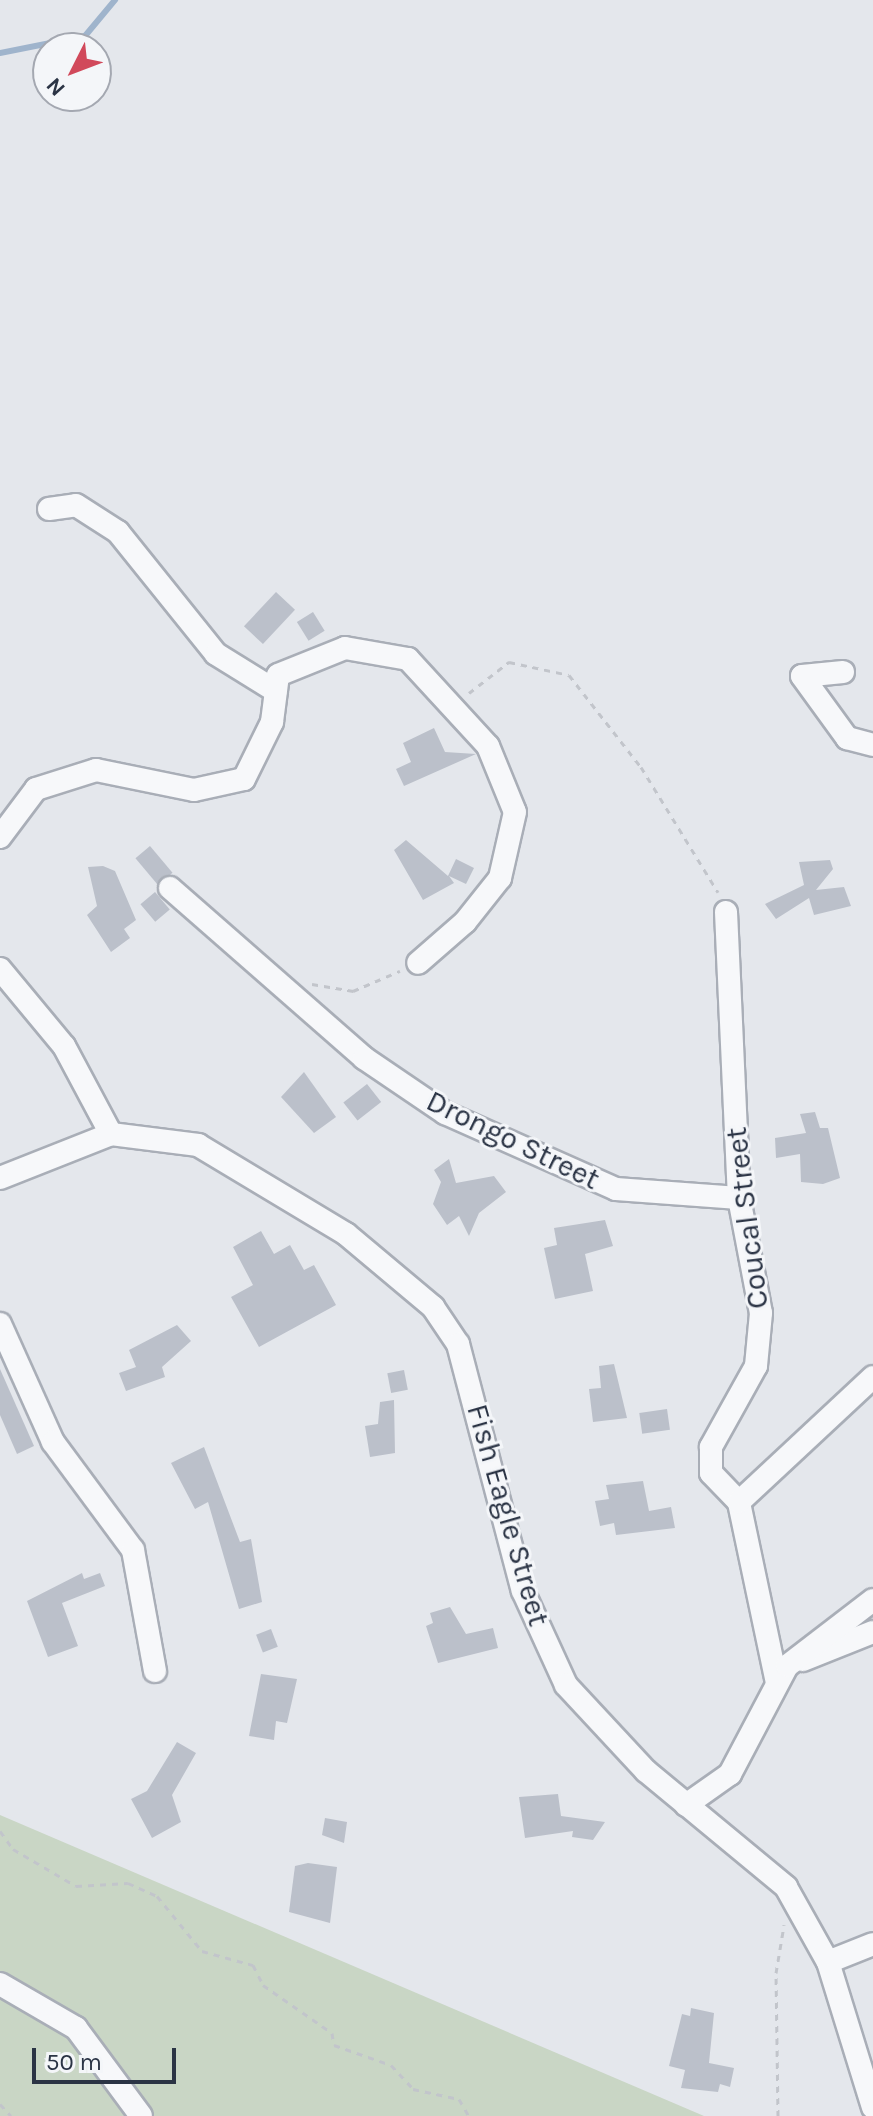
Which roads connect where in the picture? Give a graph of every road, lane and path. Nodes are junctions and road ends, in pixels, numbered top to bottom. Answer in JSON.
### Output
{"nodes":[{"id":1,"x":49,"y":509,"type":"dead end"},
{"id":2,"x":843,"y":672,"type":"dead end"},
{"id":3,"x":276,"y":691,"type":"junction"},
{"id":4,"x":456,"y":703,"type":"junction"},
{"id":5,"x":873,"y":745,"type":"edge"},
{"id":6,"x":0,"y":837,"type":"edge"},
{"id":7,"x":170,"y":888,"type":"dead end"},
{"id":8,"x":726,"y":912,"type":"joint"},
{"id":9,"x":418,"y":963,"type":"joint"},
{"id":10,"x":0,"y":969,"type":"edge"},
{"id":11,"x":272,"y":977,"type":"junction"},
{"id":12,"x":111,"y":1134,"type":"junction"},
{"id":13,"x":0,"y":1178,"type":"edge"},
{"id":14,"x":739,"y":1198,"type":"junction"},
{"id":15,"x":0,"y":1324,"type":"edge"},
{"id":16,"x":873,"y":1377,"type":"edge"},
{"id":17,"x":739,"y":1502,"type":"junction"},
{"id":18,"x":873,"y":1600,"type":"edge"},
{"id":19,"x":873,"y":1632,"type":"edge"},
{"id":20,"x":155,"y":1671,"type":"dead end"},
{"id":21,"x":782,"y":1675,"type":"junction"},
{"id":22,"x":686,"y":1805,"type":"junction"},
{"id":23,"x":0,"y":1831,"type":"edge"},
{"id":24,"x":795,"y":1899,"type":"junction"},
{"id":25,"x":873,"y":1944,"type":"edge"},
{"id":26,"x":828,"y":1962,"type":"junction"},
{"id":27,"x":0,"y":1984,"type":"edge"},
{"id":28,"x":0,"y":2104,"type":"edge"},
{"id":29,"x":873,"y":2107,"type":"edge"},
{"id":30,"x":11,"y":2116,"type":"edge"},
{"id":31,"x":141,"y":2116,"type":"edge"},
{"id":32,"x":469,"y":2116,"type":"edge"},
{"id":33,"x":778,"y":2116,"type":"edge"}],
"edges":[{"from":1,"to":3,"type":"street"},
{"from":2,"to":5,"type":"street"},
{"from":3,"to":4,"type":"street"},
{"from":3,"to":6,"type":"street"},
{"from":4,"to":8,"type":"path"},
{"from":4,"to":9,"type":"street"},
{"from":7,"to":11,"type":"street","name":"Drongo Street"},
{"from":8,"to":14,"type":"street","name":"Coucal Street"},
{"from":9,"to":11,"type":"path"},
{"from":10,"to":12,"type":"street"},
{"from":11,"to":14,"type":"street","name":"Drongo Street"},
{"from":12,"to":13,"type":"street","name":"Fish Eagle Street"},
{"from":12,"to":22,"type":"street","name":"Fish Eagle Street"},
{"from":14,"to":17,"type":"street","name":"Coucal Street"},
{"from":15,"to":20,"type":"street"},
{"from":16,"to":17,"type":"street"},
{"from":17,"to":21,"type":"street"},
{"from":18,"to":21,"type":"street"},
{"from":19,"to":21,"type":"street"},
{"from":21,"to":22,"type":"street"},
{"from":22,"to":24,"type":"street","name":"Fish Eagle Street"},
{"from":23,"to":32,"type":"path"},
{"from":24,"to":26,"type":"street","name":"Fish Eagle Street"},
{"from":24,"to":33,"type":"path"},
{"from":25,"to":26,"type":"street"},
{"from":26,"to":29,"type":"street","name":"Fish Eagle Street"},
{"from":27,"to":31,"type":"street"},
{"from":28,"to":30,"type":"path"}]}
